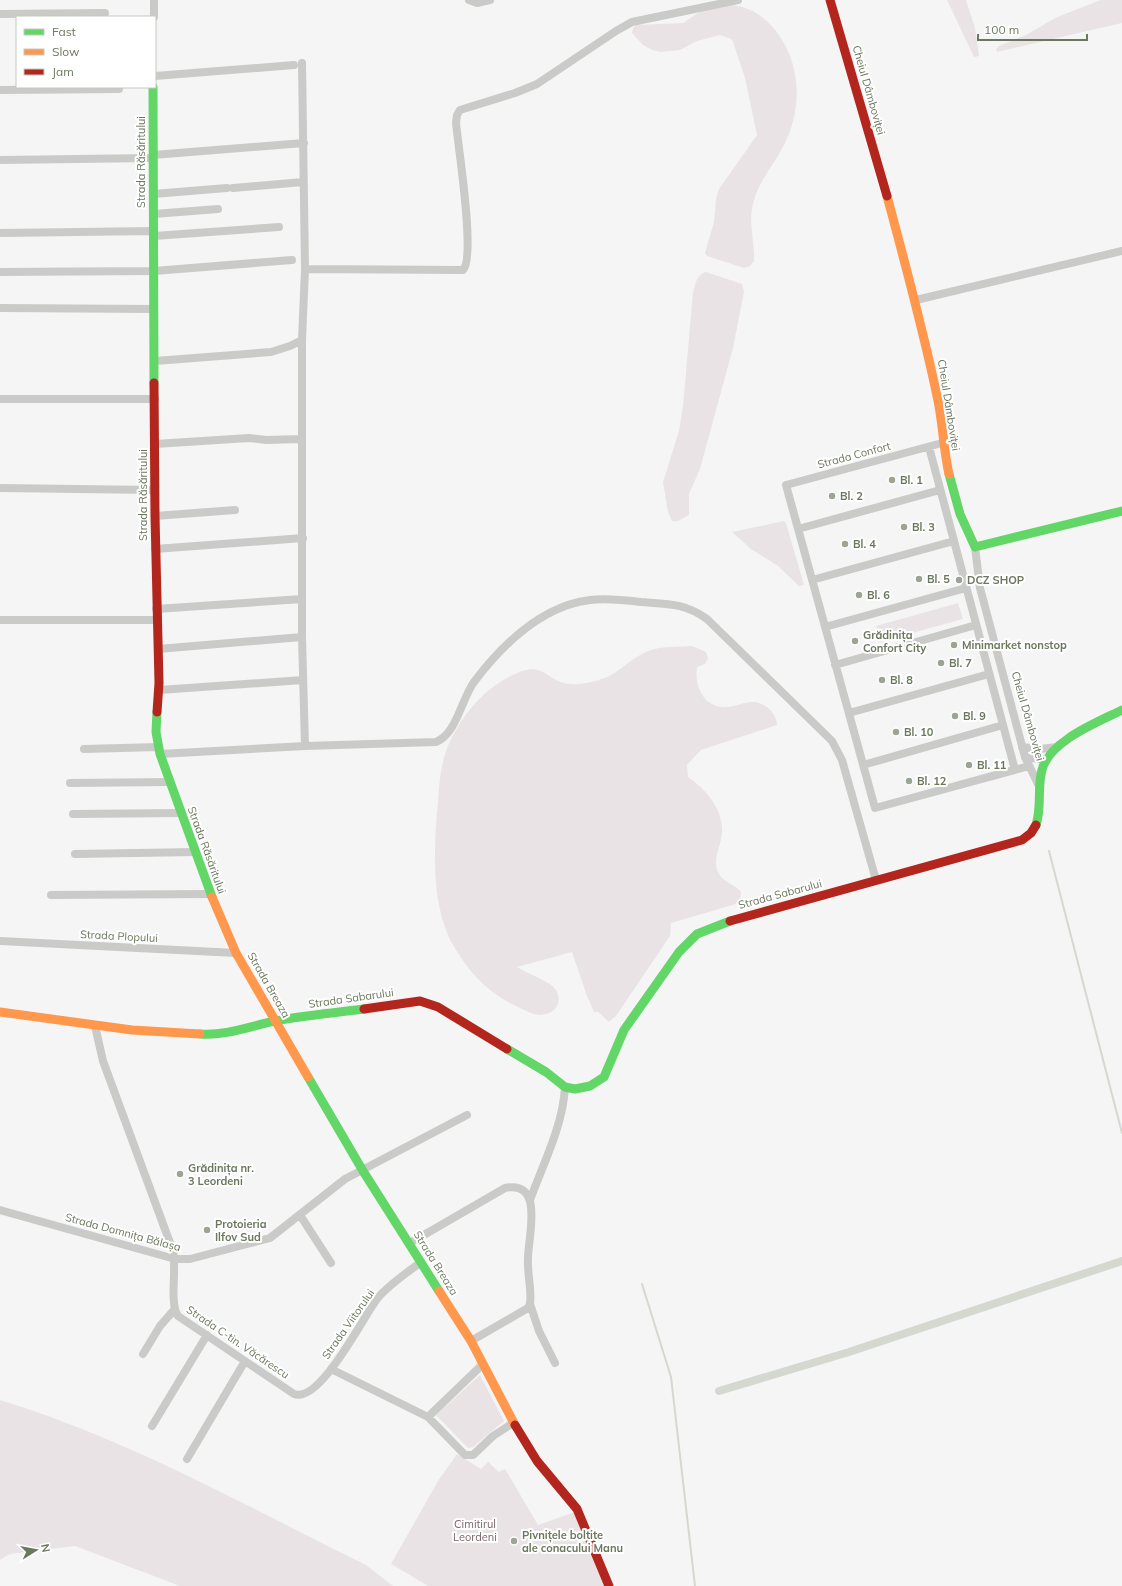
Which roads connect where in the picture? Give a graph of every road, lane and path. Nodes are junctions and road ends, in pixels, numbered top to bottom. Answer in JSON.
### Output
{"nodes":[{"id":1,"x":154,"y":0,"type":"edge"},
{"id":2,"x":469,"y":0,"type":"edge"},
{"id":3,"x":490,"y":0,"type":"edge"},
{"id":4,"x":738,"y":0,"type":"edge"},
{"id":5,"x":830,"y":0,"type":"edge"},
{"id":6,"x":105,"y":13,"type":"dead end"},
{"id":7,"x":0,"y":14,"type":"edge"},
{"id":8,"x":154,"y":16,"type":"edge"},
{"id":9,"x":156,"y":76,"type":"edge"},
{"id":10,"x":154,"y":88,"type":"edge"},
{"id":11,"x":119,"y":89,"type":"dead end"},
{"id":12,"x":0,"y":90,"type":"edge"},
{"id":13,"x":304,"y":143,"type":"junction"},
{"id":14,"x":153,"y":156,"type":"junction"},
{"id":15,"x":0,"y":160,"type":"edge"},
{"id":16,"x":303,"y":182,"type":"junction"},
{"id":17,"x":153,"y":194,"type":"junction"},
{"id":18,"x":218,"y":209,"type":"dead end"},
{"id":19,"x":154,"y":214,"type":"junction"},
{"id":20,"x":279,"y":227,"type":"dead end"},
{"id":21,"x":0,"y":233,"type":"edge"},
{"id":22,"x":154,"y":234,"type":"junction"},
{"id":23,"x":1122,"y":252,"type":"edge"},
{"id":24,"x":292,"y":260,"type":"dead end"},
{"id":25,"x":305,"y":269,"type":"junction"},
{"id":26,"x":154,"y":271,"type":"junction"},
{"id":27,"x":0,"y":272,"type":"edge"},
{"id":28,"x":916,"y":300,"type":"junction"},
{"id":29,"x":0,"y":308,"type":"edge"},
{"id":30,"x":154,"y":309,"type":"junction"},
{"id":31,"x":302,"y":340,"type":"junction"},
{"id":32,"x":155,"y":360,"type":"junction"},
{"id":33,"x":155,"y":399,"type":"junction"},
{"id":34,"x":0,"y":400,"type":"edge"},
{"id":35,"x":302,"y":439,"type":"junction"},
{"id":36,"x":155,"y":444,"type":"junction"},
{"id":37,"x":942,"y":444,"type":"junction"},
{"id":38,"x":929,"y":447,"type":"junction"},
{"id":39,"x":0,"y":488,"type":"edge"},
{"id":40,"x":155,"y":490,"type":"junction"},
{"id":41,"x":940,"y":490,"type":"junction"},
{"id":42,"x":235,"y":510,"type":"dead end"},
{"id":43,"x":1122,"y":511,"type":"edge"},
{"id":44,"x":155,"y":516,"type":"junction"},
{"id":45,"x":798,"y":529,"type":"junction"},
{"id":46,"x":303,"y":538,"type":"junction"},
{"id":47,"x":954,"y":541,"type":"junction"},
{"id":48,"x":974,"y":547,"type":"junction"},
{"id":49,"x":155,"y":549,"type":"junction"},
{"id":50,"x":812,"y":580,"type":"junction"},
{"id":51,"x":966,"y":588,"type":"junction"},
{"id":52,"x":302,"y":599,"type":"junction"},
{"id":53,"x":156,"y":609,"type":"junction"},
{"id":54,"x":988,"y":616,"type":"junction"},
{"id":55,"x":0,"y":620,"type":"edge"},
{"id":56,"x":157,"y":620,"type":"junction"},
{"id":57,"x":976,"y":622,"type":"junction"},
{"id":58,"x":825,"y":627,"type":"junction"},
{"id":59,"x":302,"y":637,"type":"junction"},
{"id":60,"x":158,"y":649,"type":"junction"},
{"id":61,"x":835,"y":665,"type":"junction"},
{"id":62,"x":990,"y":674,"type":"junction"},
{"id":63,"x":303,"y":680,"type":"junction"},
{"id":64,"x":159,"y":690,"type":"junction"},
{"id":65,"x":1122,"y":710,"type":"edge"},
{"id":66,"x":849,"y":713,"type":"junction"},
{"id":67,"x":1003,"y":725,"type":"junction"},
{"id":68,"x":305,"y":746,"type":"junction"},
{"id":69,"x":1022,"y":747,"type":"junction"},
{"id":70,"x":1058,"y":747,"type":"junction"},
{"id":71,"x":84,"y":749,"type":"dead end"},
{"id":72,"x":159,"y":751,"type":"junction"},
{"id":73,"x":1025,"y":757,"type":"junction"},
{"id":74,"x":1045,"y":760,"type":"junction"},
{"id":75,"x":863,"y":765,"type":"junction"},
{"id":76,"x":1029,"y":766,"type":"junction"},
{"id":77,"x":1015,"y":770,"type":"junction"},
{"id":78,"x":170,"y":782,"type":"junction"},
{"id":79,"x":70,"y":783,"type":"dead end"},
{"id":80,"x":1040,"y":788,"type":"junction"},
{"id":81,"x":181,"y":813,"type":"junction"},
{"id":82,"x":73,"y":814,"type":"dead end"},
{"id":83,"x":196,"y":852,"type":"junction"},
{"id":84,"x":75,"y":854,"type":"dead end"},
{"id":85,"x":876,"y":880,"type":"junction"},
{"id":86,"x":211,"y":894,"type":"junction"},
{"id":87,"x":50,"y":895,"type":"dead end"},
{"id":88,"x":0,"y":941,"type":"edge"},
{"id":89,"x":236,"y":953,"type":"junction"},
{"id":90,"x":0,"y":1012,"type":"edge"},
{"id":91,"x":275,"y":1021,"type":"junction"},
{"id":92,"x":95,"y":1026,"type":"junction"},
{"id":93,"x":565,"y":1087,"type":"junction"},
{"id":94,"x":467,"y":1115,"type":"dead end"},
{"id":95,"x":363,"y":1171,"type":"junction"},
{"id":96,"x":530,"y":1200,"type":"junction"},
{"id":97,"x":0,"y":1210,"type":"edge"},
{"id":98,"x":300,"y":1215,"type":"junction"},
{"id":99,"x":410,"y":1243,"type":"junction"},
{"id":100,"x":175,"y":1259,"type":"junction"},
{"id":101,"x":421,"y":1262,"type":"junction"},
{"id":102,"x":331,"y":1263,"type":"dead end"},
{"id":103,"x":530,"y":1304,"type":"junction"},
{"id":104,"x":175,"y":1309,"type":"junction"},
{"id":105,"x":207,"y":1335,"type":"junction"},
{"id":106,"x":470,"y":1341,"type":"junction"},
{"id":107,"x":142,"y":1354,"type":"dead end"},
{"id":108,"x":245,"y":1361,"type":"junction"},
{"id":109,"x":555,"y":1363,"type":"dead end"},
{"id":110,"x":483,"y":1364,"type":"junction"},
{"id":111,"x":331,"y":1369,"type":"junction"},
{"id":112,"x":428,"y":1417,"type":"junction"},
{"id":113,"x":513,"y":1423,"type":"junction"},
{"id":114,"x":152,"y":1426,"type":"dead end"},
{"id":115,"x":187,"y":1459,"type":"dead end"},
{"id":116,"x":609,"y":1586,"type":"edge"}],
"edges":[{"from":1,"to":8,"type":"street"},
{"from":2,"to":3,"type":"street"},
{"from":4,"to":25,"type":"street"},
{"from":5,"to":28,"type":"street","name":"Cheiul Dâmboviței"},
{"from":6,"to":7,"type":"street"},
{"from":9,"to":13,"type":"street"},
{"from":10,"to":14,"type":"street","name":"Strada Răsăritului"},
{"from":11,"to":12,"type":"street"},
{"from":13,"to":14,"type":"street"},
{"from":13,"to":16,"type":"street"},
{"from":14,"to":15,"type":"street"},
{"from":14,"to":17,"type":"street","name":"Strada Răsăritului"},
{"from":16,"to":17,"type":"street"},
{"from":16,"to":25,"type":"street"},
{"from":17,"to":19,"type":"street","name":"Strada Răsăritului"},
{"from":18,"to":19,"type":"street"},
{"from":19,"to":22,"type":"street","name":"Strada Răsăritului"},
{"from":20,"to":22,"type":"street"},
{"from":21,"to":22,"type":"street"},
{"from":22,"to":26,"type":"street","name":"Strada Răsăritului"},
{"from":23,"to":28,"type":"street"},
{"from":24,"to":26,"type":"street"},
{"from":25,"to":31,"type":"street"},
{"from":26,"to":27,"type":"street"},
{"from":26,"to":30,"type":"street","name":"Strada Răsăritului"},
{"from":28,"to":37,"type":"street","name":"Cheiul Dâmboviței"},
{"from":29,"to":30,"type":"street"},
{"from":30,"to":32,"type":"street","name":"Strada Răsăritului"},
{"from":31,"to":32,"type":"street"},
{"from":31,"to":35,"type":"street"},
{"from":32,"to":33,"type":"street","name":"Strada Răsăritului"},
{"from":33,"to":34,"type":"street"},
{"from":33,"to":36,"type":"street","name":"Strada Răsăritului"},
{"from":35,"to":36,"type":"street"},
{"from":35,"to":46,"type":"street"},
{"from":36,"to":40,"type":"street","name":"Strada Răsăritului"},
{"from":37,"to":38,"type":"street"},
{"from":37,"to":48,"type":"street","name":"Cheiul Dâmboviței"},
{"from":38,"to":41,"type":"street"},
{"from":38,"to":45,"type":"street","name":"Strada Confort"},
{"from":39,"to":40,"type":"street"},
{"from":40,"to":44,"type":"street","name":"Strada Răsăritului"},
{"from":41,"to":45,"type":"street"},
{"from":41,"to":47,"type":"street"},
{"from":42,"to":44,"type":"street"},
{"from":43,"to":48,"type":"street"},
{"from":44,"to":49,"type":"street","name":"Strada Răsăritului"},
{"from":45,"to":50,"type":"street","name":"Strada Confort"},
{"from":46,"to":49,"type":"street"},
{"from":46,"to":52,"type":"street"},
{"from":47,"to":50,"type":"street"},
{"from":47,"to":51,"type":"street"},
{"from":48,"to":54,"type":"street","name":"Cheiul Dâmboviței"},
{"from":49,"to":53,"type":"street","name":"Strada Răsăritului"},
{"from":50,"to":58,"type":"street","name":"Strada Confort"},
{"from":51,"to":57,"type":"street"},
{"from":51,"to":58,"type":"street"},
{"from":52,"to":53,"type":"street"},
{"from":52,"to":59,"type":"street"},
{"from":53,"to":56,"type":"street","name":"Strada Răsăritului"},
{"from":54,"to":57,"type":"street"},
{"from":54,"to":69,"type":"street","name":"Cheiul Dâmboviței"},
{"from":55,"to":56,"type":"street"},
{"from":56,"to":60,"type":"street","name":"Strada Răsăritului"},
{"from":57,"to":61,"type":"street"},
{"from":57,"to":62,"type":"street"},
{"from":58,"to":61,"type":"street","name":"Strada Confort"},
{"from":59,"to":60,"type":"street"},
{"from":59,"to":63,"type":"street"},
{"from":60,"to":64,"type":"street","name":"Strada Răsăritului"},
{"from":61,"to":66,"type":"street","name":"Strada Confort"},
{"from":62,"to":66,"type":"street"},
{"from":62,"to":67,"type":"street"},
{"from":63,"to":64,"type":"street"},
{"from":63,"to":68,"type":"street"},
{"from":64,"to":72,"type":"street","name":"Strada Răsăritului"},
{"from":65,"to":70,"type":"street"},
{"from":66,"to":75,"type":"street","name":"Strada Confort"},
{"from":67,"to":75,"type":"street"},
{"from":67,"to":77,"type":"street"},
{"from":68,"to":72,"type":"street"},
{"from":68,"to":85,"type":"street"},
{"from":69,"to":70,"type":"street"},
{"from":69,"to":73,"type":"street","name":"Cheiul Dâmboviței"},
{"from":70,"to":74,"type":"street"},
{"from":71,"to":72,"type":"street"},
{"from":72,"to":78,"type":"street","name":"Strada Răsăritului"},
{"from":73,"to":74,"type":"street"},
{"from":73,"to":76,"type":"street","name":"Cheiul Dâmboviței"},
{"from":74,"to":80,"type":"street","name":"Strada Sabarului"},
{"from":75,"to":77,"type":"street","name":"Strada Confort"},
{"from":76,"to":77,"type":"street"},
{"from":76,"to":80,"type":"street","name":"Cheiul Dâmboviței"},
{"from":78,"to":79,"type":"street"},
{"from":78,"to":81,"type":"street","name":"Strada Răsăritului"},
{"from":80,"to":85,"type":"street","name":"Strada Sabarului"},
{"from":81,"to":82,"type":"street"},
{"from":81,"to":83,"type":"street","name":"Strada Răsăritului"},
{"from":83,"to":84,"type":"street"},
{"from":83,"to":86,"type":"street","name":"Strada Răsăritului"},
{"from":85,"to":93,"type":"street","name":"Strada Sabarului"},
{"from":86,"to":87,"type":"street"},
{"from":86,"to":89,"type":"street","name":"Strada Răsăritului"},
{"from":88,"to":89,"type":"street","name":"Strada Plopului"},
{"from":89,"to":91,"type":"street","name":"Strada Breaza"},
{"from":90,"to":92,"type":"street","name":"Strada Sabarului"},
{"from":91,"to":92,"type":"street","name":"Strada Sabarului"},
{"from":91,"to":93,"type":"street","name":"Strada Sabarului"},
{"from":91,"to":95,"type":"street","name":"Strada Breaza"},
{"from":92,"to":100,"type":"street","name":"Strada C-tin. Văcărescu"},
{"from":93,"to":96,"type":"street"},
{"from":94,"to":95,"type":"street","name":"Strada Domnița Bălașa"},
{"from":95,"to":98,"type":"street","name":"Strada Domnița Bălașa"},
{"from":95,"to":99,"type":"street","name":"Strada Breaza"},
{"from":96,"to":99,"type":"street"},
{"from":96,"to":103,"type":"street"},
{"from":97,"to":100,"type":"street","name":"Strada Domnița Bălașa"},
{"from":98,"to":100,"type":"street","name":"Strada Domnița Bălașa"},
{"from":98,"to":102,"type":"street"},
{"from":99,"to":101,"type":"street","name":"Strada Breaza"},
{"from":100,"to":104,"type":"street","name":"Strada C-tin. Văcărescu"},
{"from":101,"to":106,"type":"street","name":"Strada Breaza"},
{"from":101,"to":111,"type":"street","name":"Strada Viitorului"},
{"from":103,"to":106,"type":"street"},
{"from":103,"to":109,"type":"street"},
{"from":104,"to":105,"type":"street","name":"Strada C-tin. Văcărescu"},
{"from":104,"to":107,"type":"street"},
{"from":105,"to":108,"type":"street","name":"Strada C-tin. Văcărescu"},
{"from":105,"to":114,"type":"street"},
{"from":106,"to":110,"type":"street","name":"Strada Breaza"},
{"from":108,"to":111,"type":"street","name":"Strada C-tin. Văcărescu"},
{"from":108,"to":115,"type":"street"},
{"from":110,"to":112,"type":"street"},
{"from":110,"to":113,"type":"street","name":"Strada Breaza"},
{"from":111,"to":112,"type":"street"},
{"from":112,"to":113,"type":"street"},
{"from":113,"to":116,"type":"street","name":"Strada Breaza"}]}
